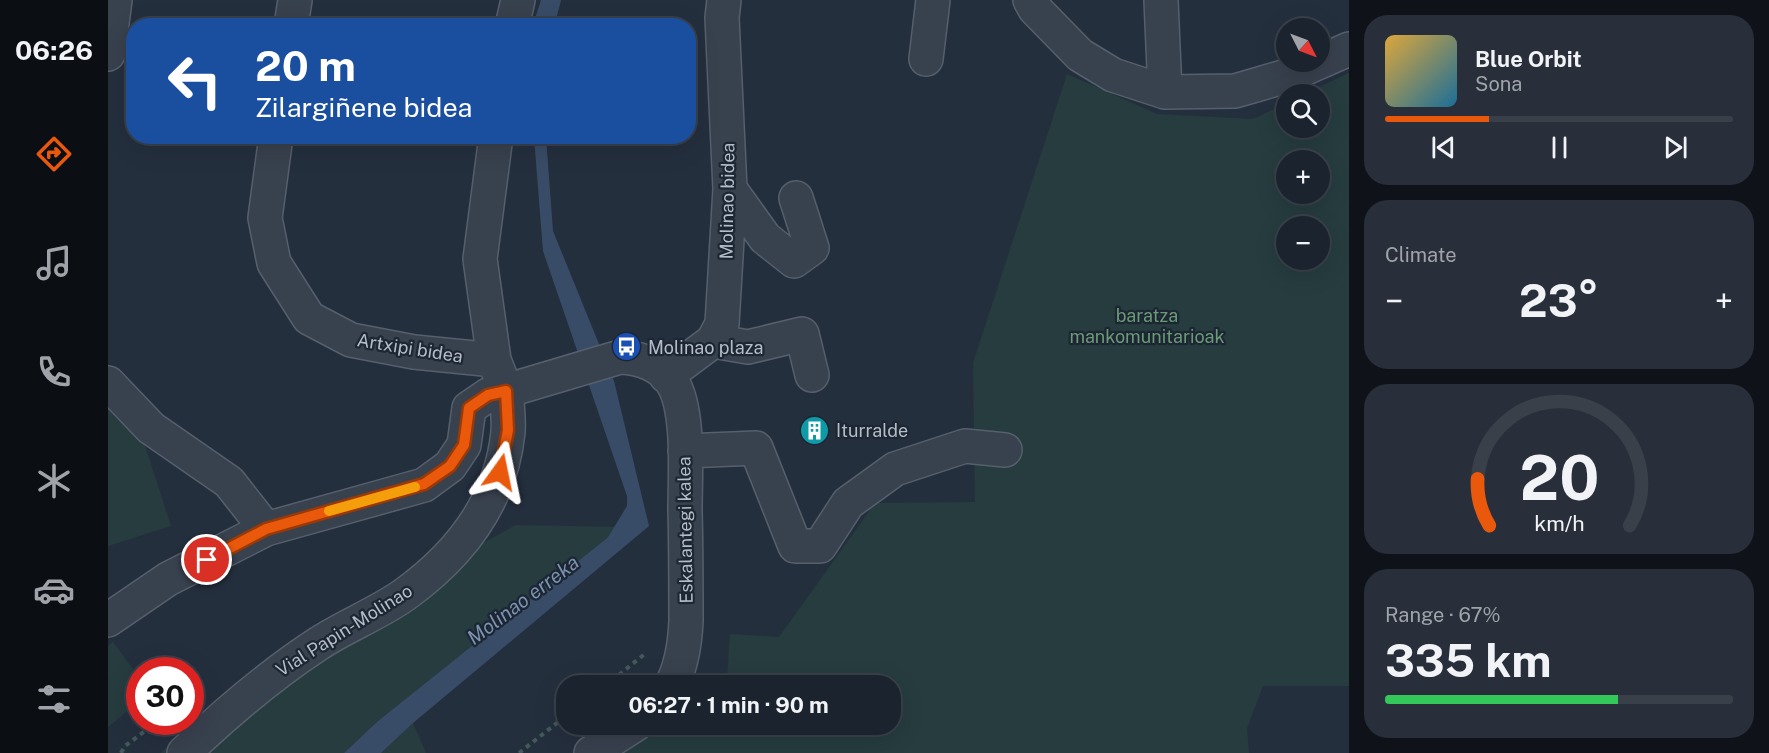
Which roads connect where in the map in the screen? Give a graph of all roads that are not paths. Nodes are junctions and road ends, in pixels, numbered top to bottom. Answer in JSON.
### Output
{"nodes":[{"id":1,"x":115,"y":0,"type":"edge"},
{"id":2,"x":295,"y":0,"type":"edge"},
{"id":3,"x":518,"y":0,"type":"edge"},
{"id":4,"x":724,"y":0,"type":"edge"},
{"id":5,"x":933,"y":0,"type":"edge"},
{"id":6,"x":1030,"y":0,"type":"edge"},
{"id":7,"x":1161,"y":0,"type":"edge"},
{"id":8,"x":292,"y":18,"type":"edge"},
{"id":9,"x":514,"y":18,"type":"edge"},
{"id":10,"x":1349,"y":49,"type":"edge"},
{"id":11,"x":108,"y":54,"type":"edge"},
{"id":12,"x":926,"y":59,"type":"dead end"},
{"id":13,"x":1165,"y":92,"type":"junction"},
{"id":14,"x":275,"y":144,"type":"edge"},
{"id":15,"x":495,"y":144,"type":"edge"},
{"id":16,"x":730,"y":189,"type":"junction"},
{"id":17,"x":796,"y":198,"type":"dead end"},
{"id":18,"x":713,"y":341,"type":"junction"},
{"id":19,"x":495,"y":360,"type":"junction"},
{"id":20,"x":812,"y":375,"type":"dead end"},
{"id":21,"x":666,"y":376,"type":"junction"},
{"id":22,"x":108,"y":383,"type":"edge"},
{"id":23,"x":506,"y":391,"type":"junction"},
{"id":24,"x":1005,"y":450,"type":"dead end"},
{"id":25,"x":685,"y":451,"type":"junction"},
{"id":26,"x":266,"y":529,"type":"junction"},
{"id":27,"x":108,"y":620,"type":"edge"},
{"id":28,"x":675,"y":675,"type":"edge"},
{"id":29,"x":619,"y":735,"type":"edge"},
{"id":30,"x":184,"y":753,"type":"edge"},
{"id":31,"x":591,"y":753,"type":"edge"}],
"edges":[{"from":1,"to":11,"type":"street"},
{"from":2,"to":8,"type":"street"},
{"from":3,"to":9,"type":"street"},
{"from":4,"to":16,"type":"street","name":"Molinao bidea"},
{"from":5,"to":12,"type":"street"},
{"from":6,"to":13,"type":"street"},
{"from":7,"to":13,"type":"street"},
{"from":10,"to":13,"type":"street"},
{"from":14,"to":19,"type":"street","name":"Artxipi bidea"},
{"from":15,"to":19,"type":"street"},
{"from":16,"to":17,"type":"street"},
{"from":16,"to":18,"type":"street","name":"Molinao bidea"},
{"from":18,"to":20,"type":"street"},
{"from":18,"to":21,"type":"street"},
{"from":19,"to":23,"type":"street"},
{"from":21,"to":23,"type":"street"},
{"from":21,"to":25,"type":"street","name":"Eskalantegi kalea"},
{"from":22,"to":26,"type":"street"},
{"from":23,"to":26,"type":"street"},
{"from":23,"to":30,"type":"street","name":"Vial Papin-Molinao"},
{"from":24,"to":25,"type":"street"},
{"from":25,"to":28,"type":"street","name":"Eskalantegi kalea"},
{"from":26,"to":27,"type":"street"},
{"from":29,"to":31,"type":"street"}]}
